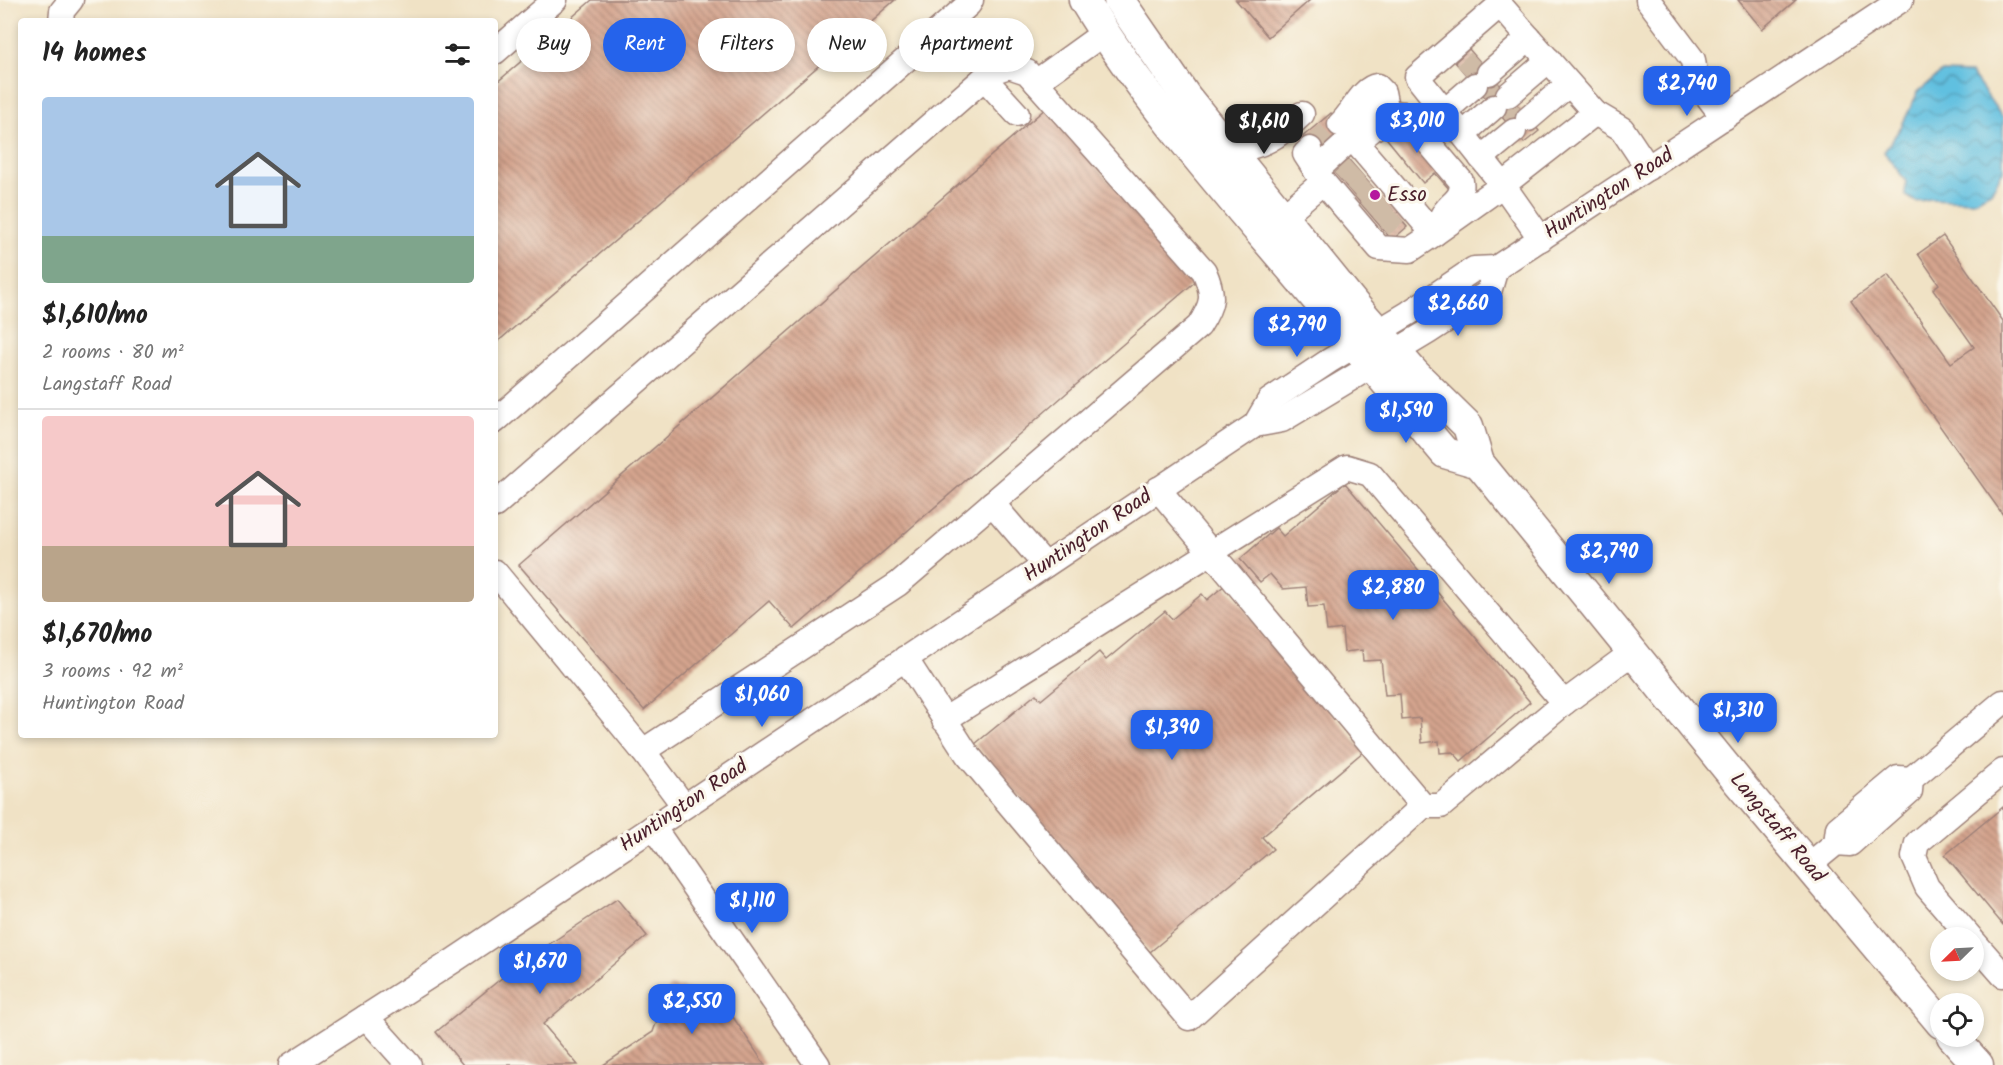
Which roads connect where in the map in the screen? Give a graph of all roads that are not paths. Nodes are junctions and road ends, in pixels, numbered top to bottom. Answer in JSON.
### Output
{"nodes":[{"id":1,"x":71,"y":0,"type":"edge"},
{"id":2,"x":555,"y":0,"type":"edge"},
{"id":3,"x":971,"y":0,"type":"edge"},
{"id":4,"x":1084,"y":0,"type":"edge"},
{"id":5,"x":1119,"y":0,"type":"edge"},
{"id":6,"x":1648,"y":0,"type":"edge"},
{"id":7,"x":1900,"y":0,"type":"edge"},
{"id":8,"x":61,"y":18,"type":"edge"},
{"id":9,"x":1104,"y":33,"type":"junction"},
{"id":10,"x":498,"y":49,"type":"edge"},
{"id":11,"x":1544,"y":55,"type":"junction"},
{"id":12,"x":984,"y":78,"type":"junction"},
{"id":13,"x":1036,"y":82,"type":"junction"},
{"id":14,"x":1497,"y":96,"type":"junction"},
{"id":15,"x":1595,"y":113,"type":"junction"},
{"id":16,"x":1017,"y":114,"type":"dead end"},
{"id":17,"x":1302,"y":114,"type":"dead end"},
{"id":18,"x":1724,"y":118,"type":"junction"},
{"id":19,"x":1458,"y":129,"type":"junction"},
{"id":20,"x":1228,"y":149,"type":"junction"},
{"id":21,"x":1648,"y":168,"type":"junction"},
{"id":22,"x":1359,"y":184,"type":"junction"},
{"id":23,"x":1503,"y":185,"type":"junction"},
{"id":24,"x":1283,"y":216,"type":"junction"},
{"id":25,"x":1434,"y":234,"type":"junction"},
{"id":26,"x":1541,"y":239,"type":"junction"},
{"id":27,"x":1375,"y":349,"type":"junction"},
{"id":28,"x":498,"y":418,"type":"edge"},
{"id":29,"x":1158,"y":489,"type":"junction"},
{"id":30,"x":498,"y":502,"type":"edge"},
{"id":31,"x":992,"y":504,"type":"junction"},
{"id":32,"x":1210,"y":552,"type":"junction"},
{"id":33,"x":1045,"y":565,"type":"junction"},
{"id":34,"x":498,"y":576,"type":"edge"},
{"id":35,"x":1633,"y":652,"type":"junction"},
{"id":36,"x":905,"y":658,"type":"junction"},
{"id":37,"x":2003,"y":702,"type":"edge"},
{"id":38,"x":1564,"y":703,"type":"junction"},
{"id":39,"x":944,"y":720,"type":"junction"},
{"id":40,"x":643,"y":751,"type":"junction"},
{"id":41,"x":2003,"y":771,"type":"edge"},
{"id":42,"x":684,"y":806,"type":"junction"},
{"id":43,"x":1423,"y":806,"type":"junction"},
{"id":44,"x":653,"y":827,"type":"junction"},
{"id":45,"x":1808,"y":866,"type":"junction"},
{"id":46,"x":1962,"y":927,"type":"edge"},
{"id":47,"x":1984,"y":953,"type":"edge"},
{"id":48,"x":2003,"y":975,"type":"edge"},
{"id":49,"x":1930,"y":1010,"type":"edge"},
{"id":50,"x":366,"y":1017,"type":"junction"},
{"id":51,"x":1962,"y":1047,"type":"edge"},
{"id":52,"x":291,"y":1065,"type":"edge"},
{"id":53,"x":409,"y":1065,"type":"edge"},
{"id":54,"x":818,"y":1065,"type":"edge"},
{"id":55,"x":1978,"y":1065,"type":"edge"}],
"edges":[{"from":1,"to":8,"type":"street"},
{"from":2,"to":10,"type":"street"},
{"from":3,"to":28,"type":"street"},
{"from":4,"to":9,"type":"main road","name":"Langstaff Road"},
{"from":5,"to":20,"type":"main road","name":"Langstaff Road"},
{"from":6,"to":18,"type":"street"},
{"from":7,"to":18,"type":"street","name":"Huntington Road"},
{"from":9,"to":13,"type":"street"},
{"from":9,"to":27,"type":"main road","name":"Langstaff Road"},
{"from":11,"to":14,"type":"street"},
{"from":11,"to":14,"type":"street"},
{"from":11,"to":15,"type":"street"},
{"from":11,"to":19,"type":"street"},
{"from":12,"to":13,"type":"street"},
{"from":12,"to":16,"type":"street"},
{"from":12,"to":30,"type":"street"},
{"from":13,"to":31,"type":"street"},
{"from":14,"to":19,"type":"street"},
{"from":14,"to":19,"type":"street"},
{"from":15,"to":21,"type":"street"},
{"from":15,"to":23,"type":"street"},
{"from":17,"to":20,"type":"street"},
{"from":18,"to":21,"type":"street","name":"Huntington Road"},
{"from":19,"to":23,"type":"street"},
{"from":20,"to":24,"type":"main road","name":"Langstaff Road"},
{"from":21,"to":26,"type":"street","name":"Huntington Road"},
{"from":22,"to":24,"type":"street"},
{"from":22,"to":25,"type":"street"},
{"from":22,"to":25,"type":"street"},
{"from":22,"to":25,"type":"street"},
{"from":23,"to":25,"type":"street"},
{"from":23,"to":26,"type":"street"},
{"from":24,"to":27,"type":"main road","name":"Langstaff Road"},
{"from":26,"to":27,"type":"street","name":"Huntington Road"},
{"from":27,"to":29,"type":"street","name":"Huntington Road"},
{"from":27,"to":35,"type":"main road","name":"Langstaff Road"},
{"from":29,"to":32,"type":"street"},
{"from":29,"to":33,"type":"street","name":"Huntington Road"},
{"from":31,"to":33,"type":"street"},
{"from":31,"to":40,"type":"street"},
{"from":32,"to":38,"type":"street"},
{"from":32,"to":39,"type":"street"},
{"from":32,"to":43,"type":"street"},
{"from":33,"to":36,"type":"street","name":"Huntington Road"},
{"from":34,"to":40,"type":"street"},
{"from":35,"to":38,"type":"street"},
{"from":35,"to":45,"type":"main road","name":"Langstaff Road"},
{"from":36,"to":39,"type":"street"},
{"from":36,"to":42,"type":"street","name":"Huntington Road"},
{"from":37,"to":45,"type":"street"},
{"from":38,"to":43,"type":"street"},
{"from":39,"to":43,"type":"street"},
{"from":40,"to":42,"type":"street"},
{"from":41,"to":46,"type":"street"},
{"from":42,"to":44,"type":"street","name":"Huntington Road"},
{"from":44,"to":50,"type":"street","name":"Huntington Road"},
{"from":44,"to":54,"type":"street"},
{"from":45,"to":49,"type":"main road","name":"Langstaff Road"},
{"from":47,"to":48,"type":"street"},
{"from":50,"to":52,"type":"street","name":"Huntington Road"},
{"from":50,"to":53,"type":"street"},
{"from":51,"to":55,"type":"main road"}]}
